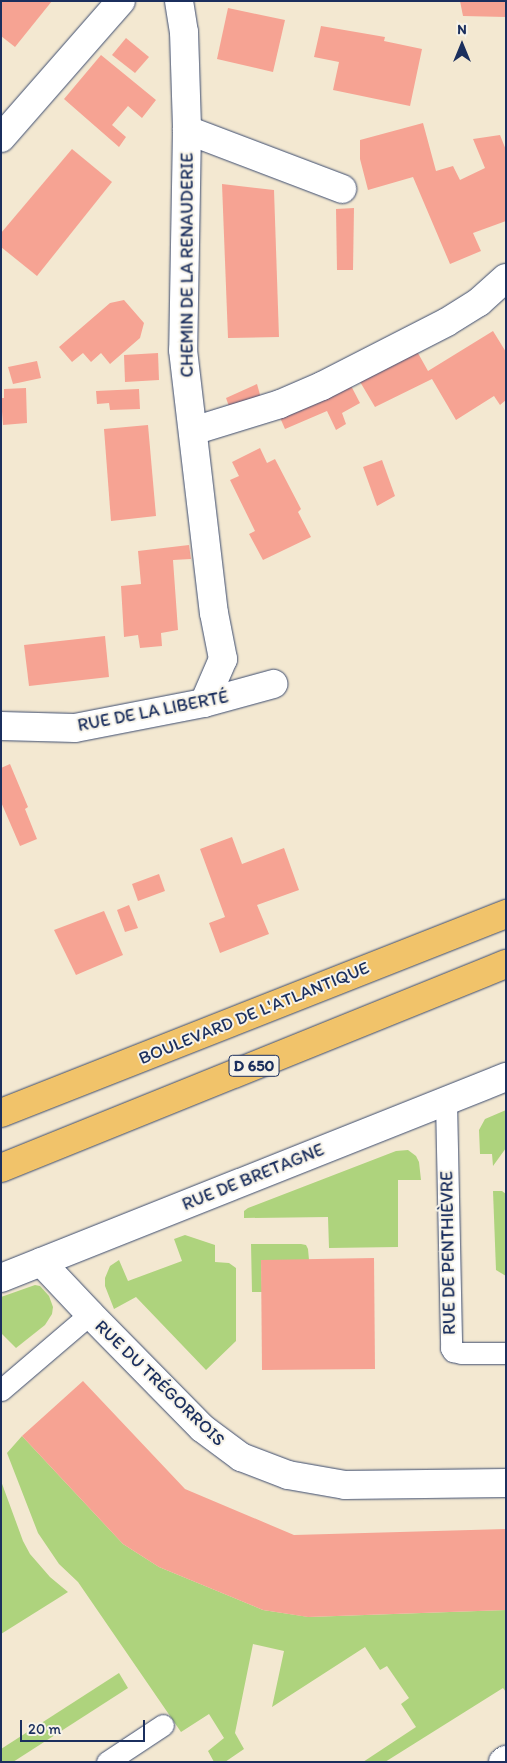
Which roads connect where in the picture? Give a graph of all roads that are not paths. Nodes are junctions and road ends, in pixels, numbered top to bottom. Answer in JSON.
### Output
{"nodes":[{"id":1,"x":121,"y":1,"type":"edge"},
{"id":2,"x":179,"y":1,"type":"edge"},
{"id":3,"x":187,"y":130,"type":"junction"},
{"id":4,"x":1,"y":138,"type":"edge"},
{"id":5,"x":342,"y":189,"type":"dead end"},
{"id":6,"x":506,"y":278,"type":"edge"},
{"id":7,"x":193,"y":431,"type":"junction"},
{"id":8,"x":273,"y":684,"type":"dead end"},
{"id":9,"x":204,"y":702,"type":"junction"},
{"id":10,"x":1,"y":726,"type":"edge"},
{"id":11,"x":506,"y":914,"type":"edge"},
{"id":12,"x":506,"y":964,"type":"edge"},
{"id":13,"x":506,"y":1078,"type":"edge"},
{"id":14,"x":446,"y":1101,"type":"junction"},
{"id":15,"x":1,"y":1113,"type":"edge"},
{"id":16,"x":1,"y":1168,"type":"edge"},
{"id":17,"x":41,"y":1262,"type":"junction"},
{"id":18,"x":1,"y":1278,"type":"edge"},
{"id":19,"x":90,"y":1314,"type":"junction"},
{"id":20,"x":506,"y":1353,"type":"edge"},
{"id":21,"x":1,"y":1390,"type":"edge"},
{"id":22,"x":506,"y":1483,"type":"edge"},
{"id":23,"x":163,"y":1725,"type":"dead end"},
{"id":24,"x":107,"y":1762,"type":"edge"}],
"edges":[{"from":1,"to":4,"type":"street"},
{"from":2,"to":3,"type":"street","name":"CHEMIN DE LA RENAUDERIE"},
{"from":3,"to":5,"type":"street","name":"CHEMIN DE LA RENAUDERIE"},
{"from":3,"to":7,"type":"street","name":"CHEMIN DE LA RENAUDERIE"},
{"from":6,"to":7,"type":"street"},
{"from":7,"to":9,"type":"street","name":"CHEMIN DE LA RENAUDERIE"},
{"from":8,"to":9,"type":"street","name":"RUE DE LA LIBERTÉ"},
{"from":9,"to":10,"type":"street","name":"RUE DE LA LIBERTÉ"},
{"from":11,"to":15,"type":"main road","name":"BOULEVARD DE L'ATLANTIQUE"},
{"from":12,"to":16,"type":"main road","number":"D 650"},
{"from":13,"to":14,"type":"street","name":"RUE DE BRETAGNE"},
{"from":14,"to":17,"type":"street","name":"RUE DE BRETAGNE"},
{"from":14,"to":20,"type":"lane","name":"RUE DE PENTHIÈVRE"},
{"from":17,"to":18,"type":"street","name":"RUE DE BRETAGNE"},
{"from":17,"to":19,"type":"street","name":"RUE DU TRÉGORROIS"},
{"from":19,"to":21,"type":"lane"},
{"from":19,"to":22,"type":"street","name":"RUE DU TRÉGORROIS"},
{"from":23,"to":24,"type":"lane"}]}
